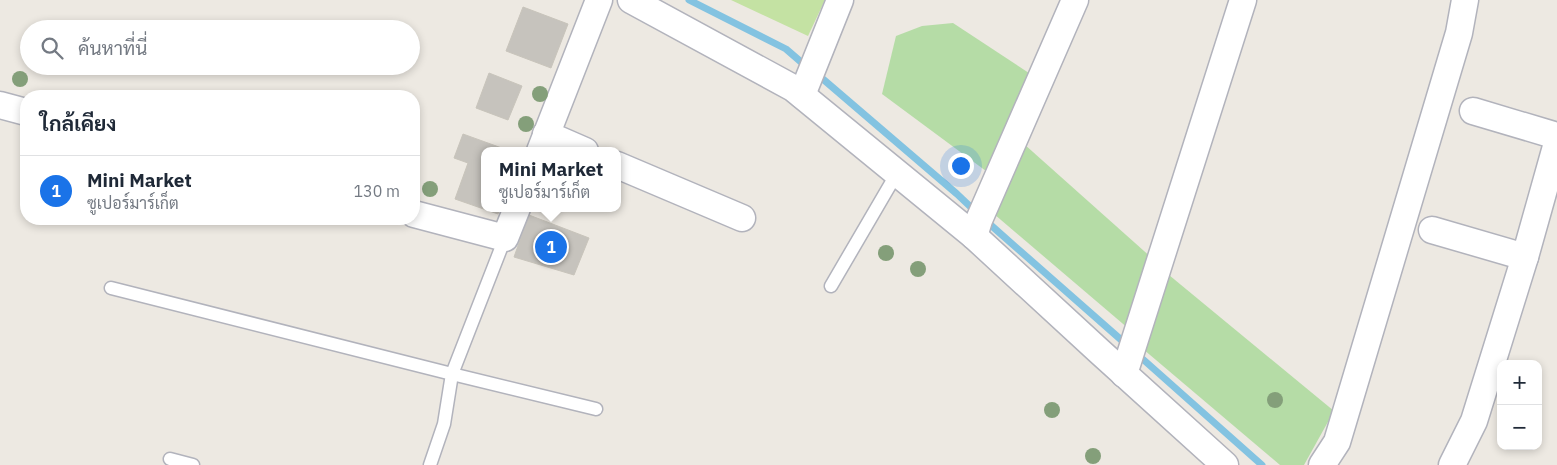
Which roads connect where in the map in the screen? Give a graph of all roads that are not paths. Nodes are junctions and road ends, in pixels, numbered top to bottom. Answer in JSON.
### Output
{"nodes":[{"id":1,"x":599,"y":0,"type":"edge"},
{"id":2,"x":631,"y":0,"type":"edge"},
{"id":3,"x":840,"y":0,"type":"edge"},
{"id":4,"x":1075,"y":0,"type":"edge"},
{"id":5,"x":1243,"y":0,"type":"edge"},
{"id":6,"x":1465,"y":0,"type":"edge"},
{"id":7,"x":805,"y":89,"type":"junction"},
{"id":8,"x":0,"y":104,"type":"edge"},
{"id":9,"x":20,"y":110,"type":"edge"},
{"id":10,"x":1473,"y":111,"type":"dead end"},
{"id":11,"x":1557,"y":136,"type":"edge"},
{"id":12,"x":543,"y":142,"type":"edge"},
{"id":13,"x":1557,"y":143,"type":"edge"},
{"id":14,"x":566,"y":147,"type":"edge"},
{"id":15,"x":621,"y":167,"type":"edge"},
{"id":16,"x":897,"y":173,"type":"junction"},
{"id":17,"x":515,"y":212,"type":"edge"},
{"id":18,"x":420,"y":216,"type":"edge"},
{"id":19,"x":742,"y":218,"type":"dead end"},
{"id":20,"x":976,"y":228,"type":"junction"},
{"id":21,"x":1432,"y":230,"type":"dead end"},
{"id":22,"x":505,"y":238,"type":"junction"},
{"id":23,"x":1525,"y":257,"type":"junction"},
{"id":24,"x":831,"y":286,"type":"dead end"},
{"id":25,"x":112,"y":288,"type":"dead end"},
{"id":26,"x":1126,"y":365,"type":"junction"},
{"id":27,"x":452,"y":374,"type":"junction"},
{"id":28,"x":596,"y":409,"type":"dead end"},
{"id":29,"x":170,"y":459,"type":"dead end"},
{"id":30,"x":193,"y":465,"type":"edge"},
{"id":31,"x":430,"y":465,"type":"edge"},
{"id":32,"x":1225,"y":465,"type":"edge"},
{"id":33,"x":1322,"y":465,"type":"edge"},
{"id":34,"x":1452,"y":465,"type":"edge"}],
"edges":[{"from":1,"to":12,"type":"street"},
{"from":2,"to":7,"type":"street"},
{"from":3,"to":7,"type":"street"},
{"from":4,"to":20,"type":"street"},
{"from":5,"to":26,"type":"street"},
{"from":6,"to":33,"type":"street"},
{"from":7,"to":16,"type":"street"},
{"from":8,"to":9,"type":"street"},
{"from":10,"to":11,"type":"street"},
{"from":12,"to":14,"type":"street"},
{"from":13,"to":23,"type":"street"},
{"from":15,"to":19,"type":"street"},
{"from":16,"to":20,"type":"street"},
{"from":16,"to":24,"type":"lane"},
{"from":17,"to":22,"type":"street"},
{"from":18,"to":22,"type":"street"},
{"from":20,"to":26,"type":"street"},
{"from":21,"to":23,"type":"street"},
{"from":22,"to":27,"type":"lane"},
{"from":23,"to":34,"type":"street"},
{"from":25,"to":27,"type":"lane"},
{"from":26,"to":32,"type":"street"},
{"from":27,"to":28,"type":"lane"},
{"from":27,"to":31,"type":"lane"},
{"from":29,"to":30,"type":"lane"}]}
